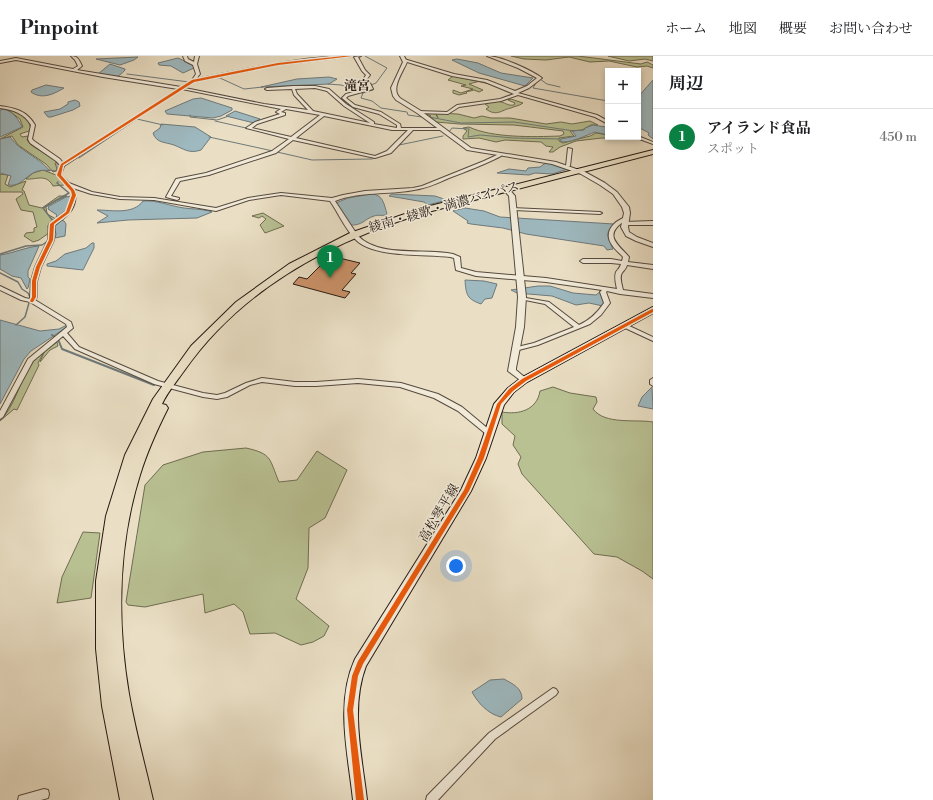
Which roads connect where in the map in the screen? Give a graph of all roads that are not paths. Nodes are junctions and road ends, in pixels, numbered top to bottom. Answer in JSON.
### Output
{"nodes":[{"id":1,"x":73,"y":56,"type":"edge"},
{"id":2,"x":185,"y":56,"type":"edge"},
{"id":3,"x":197,"y":56,"type":"edge"},
{"id":4,"x":351,"y":56,"type":"edge"},
{"id":5,"x":359,"y":56,"type":"edge"},
{"id":6,"x":489,"y":56,"type":"edge"},
{"id":7,"x":17,"y":57,"type":"edge"},
{"id":8,"x":404,"y":57,"type":"edge"},
{"id":9,"x":0,"y":62,"type":"edge"},
{"id":10,"x":195,"y":64,"type":"junction"},
{"id":11,"x":74,"y":70,"type":"junction"},
{"id":12,"x":193,"y":82,"type":"junction"},
{"id":13,"x":330,"y":86,"type":"dead end"},
{"id":14,"x":294,"y":87,"type":"junction"},
{"id":15,"x":315,"y":87,"type":"junction"},
{"id":16,"x":181,"y":88,"type":"junction"},
{"id":17,"x":267,"y":89,"type":"dead end"},
{"id":18,"x":516,"y":94,"type":"junction"},
{"id":19,"x":0,"y":107,"type":"edge"},
{"id":20,"x":285,"y":108,"type":"junction"},
{"id":21,"x":312,"y":112,"type":"junction"},
{"id":22,"x":419,"y":112,"type":"junction"},
{"id":23,"x":324,"y":114,"type":"junction"},
{"id":24,"x":605,"y":121,"type":"edge"},
{"id":25,"x":378,"y":126,"type":"junction"},
{"id":26,"x":399,"y":129,"type":"junction"},
{"id":27,"x":412,"y":129,"type":"junction"},
{"id":28,"x":441,"y":129,"type":"junction"},
{"id":29,"x":292,"y":139,"type":"junction"},
{"id":30,"x":641,"y":139,"type":"edge"},
{"id":31,"x":653,"y":143,"type":"edge"},
{"id":32,"x":570,"y":149,"type":"dead end"},
{"id":33,"x":653,"y":152,"type":"edge"},
{"id":34,"x":499,"y":155,"type":"junction"},
{"id":35,"x":653,"y":156,"type":"edge"},
{"id":36,"x":62,"y":165,"type":"junction"},
{"id":37,"x":568,"y":166,"type":"junction"},
{"id":38,"x":581,"y":172,"type":"junction"},
{"id":39,"x":65,"y":183,"type":"junction"},
{"id":40,"x":508,"y":190,"type":"junction"},
{"id":41,"x":332,"y":200,"type":"junction"},
{"id":42,"x":196,"y":206,"type":"junction"},
{"id":43,"x":514,"y":213,"type":"junction"},
{"id":44,"x":600,"y":213,"type":"dead end"},
{"id":45,"x":626,"y":221,"type":"junction"},
{"id":46,"x":653,"y":223,"type":"edge"},
{"id":47,"x":356,"y":236,"type":"junction"},
{"id":48,"x":653,"y":245,"type":"edge"},
{"id":49,"x":583,"y":261,"type":"dead end"},
{"id":50,"x":625,"y":264,"type":"junction"},
{"id":51,"x":653,"y":267,"type":"edge"},
{"id":52,"x":521,"y":281,"type":"junction"},
{"id":53,"x":0,"y":288,"type":"edge"},
{"id":54,"x":605,"y":290,"type":"junction"},
{"id":55,"x":620,"y":292,"type":"junction"},
{"id":56,"x":653,"y":296,"type":"edge"},
{"id":57,"x":522,"y":298,"type":"junction"},
{"id":58,"x":32,"y":301,"type":"junction"},
{"id":59,"x":653,"y":310,"type":"edge"},
{"id":60,"x":625,"y":326,"type":"junction"},
{"id":61,"x":578,"y":327,"type":"junction"},
{"id":62,"x":59,"y":336,"type":"junction"},
{"id":63,"x":653,"y":339,"type":"edge"},
{"id":64,"x":515,"y":349,"type":"junction"},
{"id":65,"x":524,"y":380,"type":"junction"},
{"id":66,"x":653,"y":380,"type":"edge"},
{"id":67,"x":653,"y":384,"type":"edge"},
{"id":68,"x":170,"y":386,"type":"junction"},
{"id":69,"x":0,"y":416,"type":"edge"},
{"id":70,"x":488,"y":432,"type":"junction"},
{"id":71,"x":552,"y":692,"type":"dead end"},
{"id":72,"x":44,"y":794,"type":"dead end"},
{"id":73,"x":23,"y":800,"type":"edge"},
{"id":74,"x":129,"y":800,"type":"edge"},
{"id":75,"x":144,"y":800,"type":"edge"},
{"id":76,"x":360,"y":800,"type":"edge"},
{"id":77,"x":431,"y":800,"type":"edge"}],
"edges":[{"from":1,"to":11,"type":"street"},
{"from":2,"to":10,"type":"street"},
{"from":3,"to":10,"type":"street"},
{"from":4,"to":12,"type":"street"},
{"from":5,"to":26,"type":"street"},
{"from":6,"to":18,"type":"street"},
{"from":7,"to":9,"type":"street"},
{"from":7,"to":11,"type":"street"},
{"from":8,"to":18,"type":"street"},
{"from":8,"to":22,"type":"street"},
{"from":10,"to":12,"type":"street"},
{"from":11,"to":16,"type":"street"},
{"from":12,"to":16,"type":"street"},
{"from":13,"to":15,"type":"street"},
{"from":14,"to":15,"type":"street"},
{"from":14,"to":17,"type":"street"},
{"from":14,"to":21,"type":"street"},
{"from":15,"to":25,"type":"street"},
{"from":16,"to":20,"type":"street"},
{"from":16,"to":36,"type":"street"},
{"from":18,"to":22,"type":"street"},
{"from":18,"to":24,"type":"street"},
{"from":19,"to":36,"type":"street"},
{"from":20,"to":21,"type":"street"},
{"from":20,"to":29,"type":"street"},
{"from":21,"to":23,"type":"street"},
{"from":22,"to":28,"type":"street"},
{"from":23,"to":25,"type":"street"},
{"from":23,"to":29,"type":"street"},
{"from":25,"to":26,"type":"street"},
{"from":26,"to":27,"type":"street"},
{"from":27,"to":28,"type":"street"},
{"from":27,"to":29,"type":"street"},
{"from":28,"to":34,"type":"street"},
{"from":29,"to":42,"type":"street"},
{"from":30,"to":31,"type":"street"},
{"from":32,"to":37,"type":"street"},
{"from":33,"to":38,"type":"highway","name":"綾南・綾歌・満濃バイパス"},
{"from":34,"to":37,"type":"street"},
{"from":34,"to":41,"type":"street"},
{"from":35,"to":38,"type":"highway","name":"綾南・綾歌・満濃バイパス"},
{"from":36,"to":39,"type":"street"},
{"from":37,"to":38,"type":"street"},
{"from":38,"to":40,"type":"highway","name":"綾南・綾歌・満濃バイパス"},
{"from":38,"to":45,"type":"street"},
{"from":39,"to":42,"type":"street"},
{"from":39,"to":58,"type":"street"},
{"from":40,"to":43,"type":"street"},
{"from":40,"to":47,"type":"highway","name":"綾南・綾歌・満濃バイパス"},
{"from":41,"to":42,"type":"street"},
{"from":41,"to":47,"type":"street"},
{"from":43,"to":44,"type":"street"},
{"from":43,"to":52,"type":"street"},
{"from":45,"to":46,"type":"street"},
{"from":45,"to":48,"type":"street"},
{"from":45,"to":50,"type":"street"},
{"from":47,"to":52,"type":"street"},
{"from":47,"to":68,"type":"highway","name":"綾南・綾歌・満濃バイパス"},
{"from":49,"to":50,"type":"street"},
{"from":50,"to":51,"type":"street"},
{"from":50,"to":55,"type":"street"},
{"from":52,"to":54,"type":"street"},
{"from":52,"to":57,"type":"street"},
{"from":53,"to":58,"type":"street"},
{"from":54,"to":55,"type":"street"},
{"from":54,"to":61,"type":"street"},
{"from":55,"to":56,"type":"street"},
{"from":57,"to":61,"type":"street"},
{"from":57,"to":64,"type":"street"},
{"from":58,"to":62,"type":"street"},
{"from":59,"to":60,"type":"main road","name":"高松琴平線"},
{"from":60,"to":63,"type":"street"},
{"from":60,"to":65,"type":"main road","name":"高松琴平線"},
{"from":61,"to":64,"type":"street"},
{"from":62,"to":68,"type":"street"},
{"from":62,"to":69,"type":"street"},
{"from":64,"to":65,"type":"street"},
{"from":65,"to":70,"type":"main road","name":"高松琴平線"},
{"from":66,"to":67,"type":"street"},
{"from":68,"to":70,"type":"street"},
{"from":68,"to":74,"type":"highway","name":"綾南・綾歌・満濃バイパス"},
{"from":68,"to":75,"type":"highway","name":"綾南・綾歌・満濃バイパス"},
{"from":70,"to":76,"type":"main road","name":"高松琴平線"},
{"from":71,"to":77,"type":"street"},
{"from":72,"to":73,"type":"street"}]}
